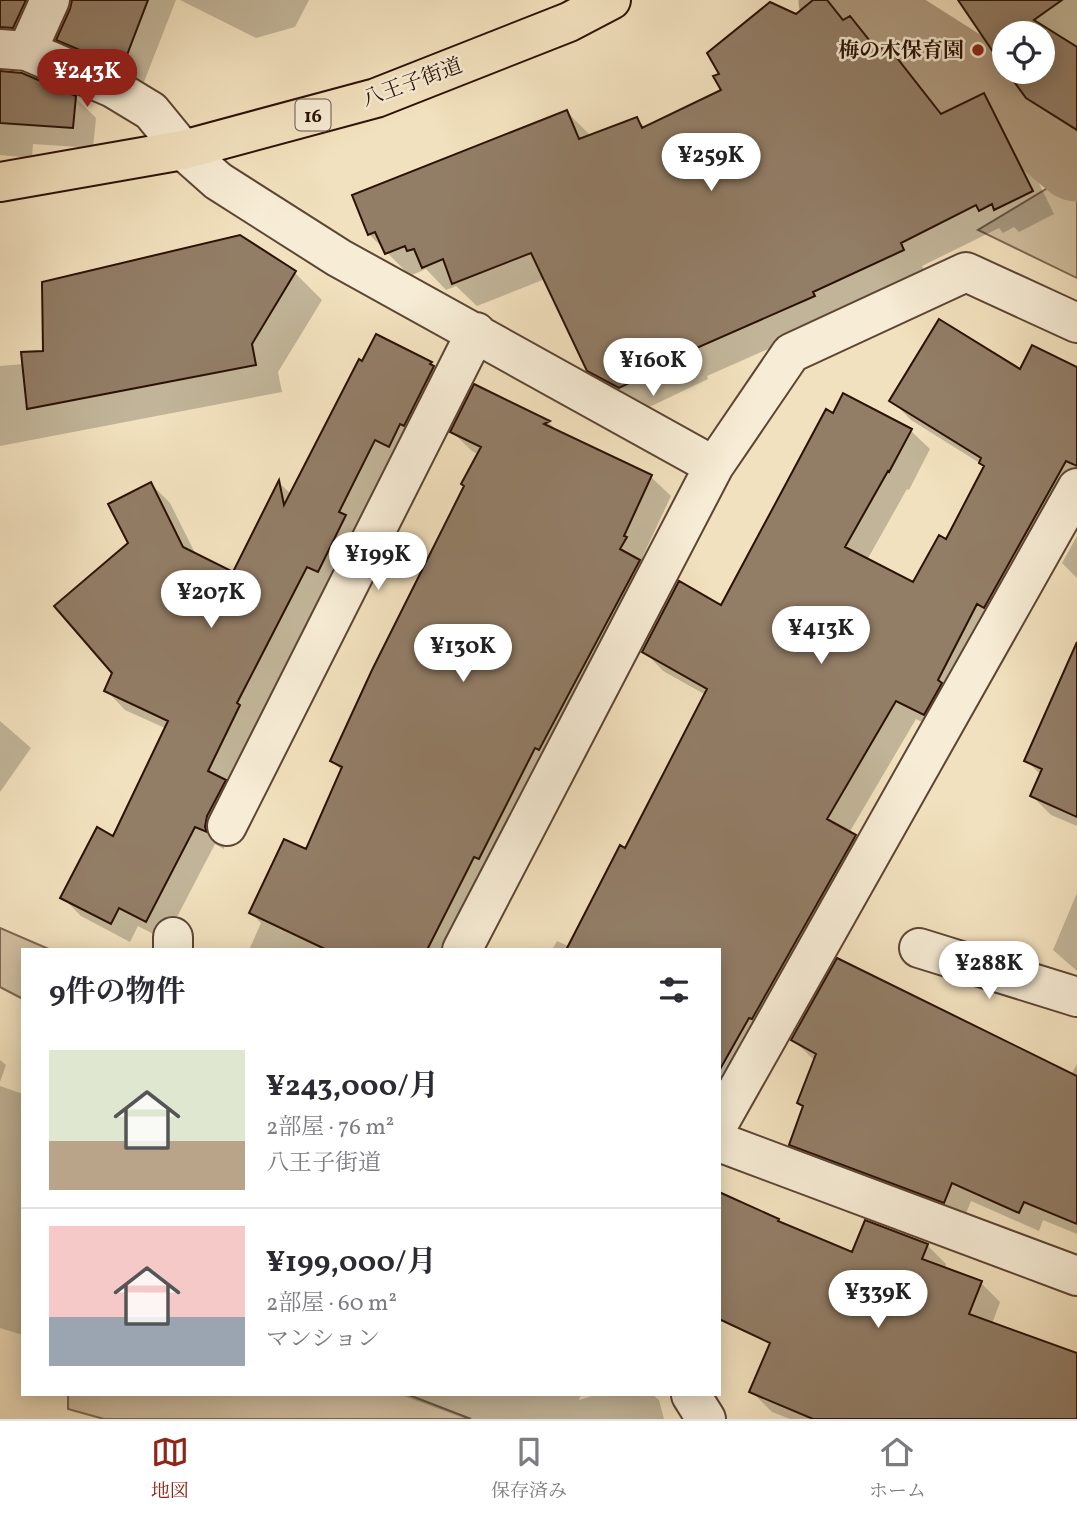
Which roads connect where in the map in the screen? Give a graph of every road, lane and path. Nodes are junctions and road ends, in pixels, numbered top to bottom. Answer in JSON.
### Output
{"nodes":[{"id":1,"x":50,"y":0,"type":"edge"},
{"id":2,"x":611,"y":0,"type":"edge"},
{"id":3,"x":14,"y":50,"type":"edge"},
{"id":4,"x":183,"y":150,"type":"junction"},
{"id":5,"x":0,"y":183,"type":"edge"},
{"id":6,"x":1077,"y":323,"type":"edge"},
{"id":7,"x":476,"y":332,"type":"junction"},
{"id":8,"x":713,"y":466,"type":"junction"},
{"id":9,"x":1077,"y":488,"type":"edge"},
{"id":10,"x":227,"y":826,"type":"dead end"},
{"id":11,"x":463,"y":948,"type":"edge"},
{"id":12,"x":919,"y":948,"type":"dead end"},
{"id":13,"x":1077,"y":997,"type":"edge"},
{"id":14,"x":721,"y":1120,"type":"edge"},
{"id":15,"x":721,"y":1143,"type":"edge"},
{"id":16,"x":1077,"y":1276,"type":"edge"},
{"id":17,"x":692,"y":1396,"type":"edge"},
{"id":18,"x":706,"y":1419,"type":"edge"}],
"edges":[{"from":1,"to":3,"type":"street"},
{"from":2,"to":4,"type":"highway","name":"八王子街道","number":"16"},
{"from":3,"to":4,"type":"street"},
{"from":4,"to":5,"type":"highway","name":"八王子街道","number":"16"},
{"from":4,"to":7,"type":"street"},
{"from":6,"to":8,"type":"street"},
{"from":7,"to":8,"type":"street"},
{"from":7,"to":10,"type":"street"},
{"from":8,"to":11,"type":"street"},
{"from":9,"to":14,"type":"street"},
{"from":12,"to":13,"type":"street"},
{"from":15,"to":16,"type":"street"},
{"from":17,"to":18,"type":"street"}]}
